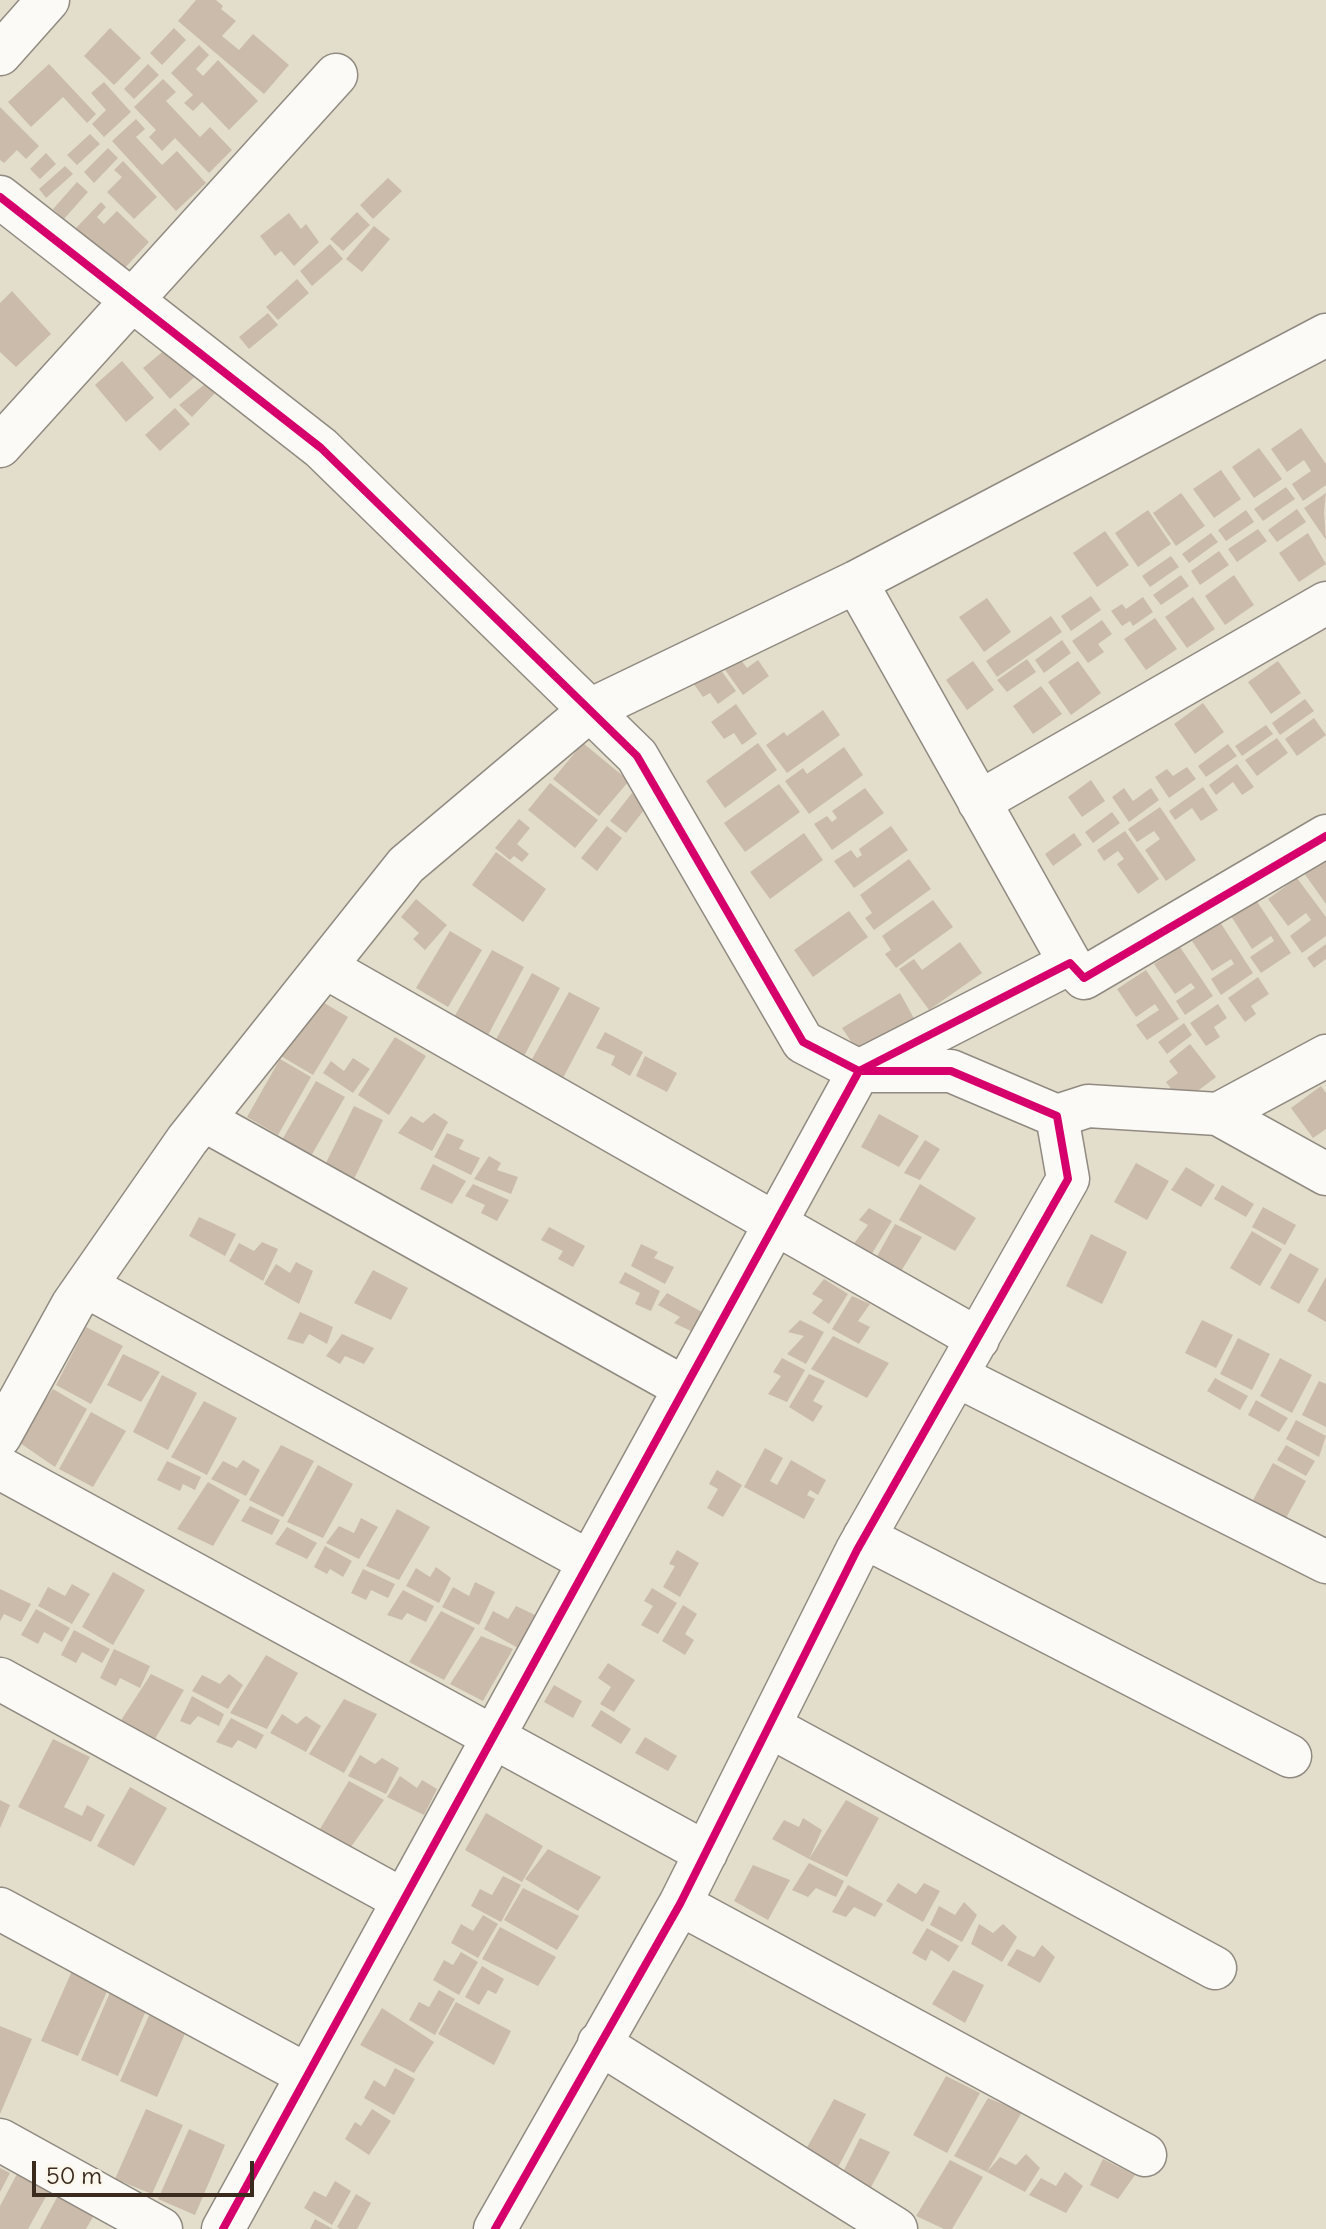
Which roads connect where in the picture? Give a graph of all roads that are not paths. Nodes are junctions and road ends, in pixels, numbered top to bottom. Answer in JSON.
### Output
{"nodes":[{"id":1,"x":48,"y":0,"type":"edge"},
{"id":2,"x":0,"y":54,"type":"edge"},
{"id":3,"x":336,"y":75,"type":"dead end"},
{"id":4,"x":0,"y":197,"type":"edge"},
{"id":5,"x":131,"y":302,"type":"junction"},
{"id":6,"x":1326,"y":335,"type":"edge"},
{"id":7,"x":0,"y":446,"type":"edge"},
{"id":8,"x":856,"y":582,"type":"junction"},
{"id":9,"x":1326,"y":603,"type":"edge"},
{"id":10,"x":590,"y":710,"type":"junction"},
{"id":11,"x":979,"y":802,"type":"junction"},
{"id":12,"x":1326,"y":836,"type":"edge"},
{"id":13,"x":1070,"y":963,"type":"junction"},
{"id":14,"x":325,"y":967,"type":"junction"},
{"id":15,"x":1326,"y":1056,"type":"edge"},
{"id":16,"x":859,"y":1071,"type":"junction"},
{"id":17,"x":1218,"y":1114,"type":"junction"},
{"id":18,"x":1057,"y":1116,"type":"junction"},
{"id":19,"x":204,"y":1120,"type":"junction"},
{"id":20,"x":1326,"y":1174,"type":"edge"},
{"id":21,"x":773,"y":1222,"type":"junction"},
{"id":22,"x":86,"y":1286,"type":"junction"},
{"id":23,"x":978,"y":1339,"type":"junction"},
{"id":24,"x":957,"y":1376,"type":"junction"},
{"id":25,"x":683,"y":1387,"type":"junction"},
{"id":26,"x":0,"y":1436,"type":"edge"},
{"id":27,"x":0,"y":1468,"type":"edge"},
{"id":28,"x":864,"y":1537,"type":"junction"},
{"id":29,"x":588,"y":1561,"type":"junction"},
{"id":30,"x":1326,"y":1562,"type":"edge"},
{"id":31,"x":0,"y":1679,"type":"edge"},
{"id":32,"x":769,"y":1726,"type":"junction"},
{"id":33,"x":492,"y":1736,"type":"junction"},
{"id":34,"x":1290,"y":1756,"type":"dead end"},
{"id":35,"x":706,"y":1853,"type":"junction"},
{"id":36,"x":403,"y":1900,"type":"junction"},
{"id":37,"x":680,"y":1904,"type":"junction"},
{"id":38,"x":0,"y":1909,"type":"edge"},
{"id":39,"x":1215,"y":1968,"type":"dead end"},
{"id":40,"x":599,"y":2043,"type":"junction"},
{"id":41,"x":307,"y":2075,"type":"junction"},
{"id":42,"x":0,"y":2140,"type":"edge"},
{"id":43,"x":1145,"y":2155,"type":"dead end"},
{"id":44,"x":500,"y":2227,"type":"edge"},
{"id":45,"x":161,"y":2229,"type":"edge"},
{"id":46,"x":223,"y":2229,"type":"edge"},
{"id":47,"x":896,"y":2229,"type":"edge"}],
"edges":[{"from":1,"to":2,"type":"street"},
{"from":3,"to":5,"type":"street"},
{"from":4,"to":5,"type":"street"},
{"from":5,"to":7,"type":"street"},
{"from":5,"to":10,"type":"street"},
{"from":6,"to":8,"type":"street"},
{"from":8,"to":10,"type":"street"},
{"from":8,"to":11,"type":"street"},
{"from":9,"to":11,"type":"street"},
{"from":10,"to":14,"type":"street"},
{"from":10,"to":16,"type":"street"},
{"from":11,"to":13,"type":"street"},
{"from":12,"to":13,"type":"street"},
{"from":13,"to":16,"type":"street"},
{"from":14,"to":19,"type":"street"},
{"from":14,"to":21,"type":"street"},
{"from":15,"to":17,"type":"street"},
{"from":16,"to":18,"type":"street"},
{"from":16,"to":21,"type":"street"},
{"from":17,"to":18,"type":"street"},
{"from":17,"to":20,"type":"street"},
{"from":18,"to":23,"type":"street"},
{"from":19,"to":22,"type":"street"},
{"from":19,"to":25,"type":"street"},
{"from":21,"to":23,"type":"street"},
{"from":21,"to":25,"type":"street"},
{"from":22,"to":26,"type":"street"},
{"from":22,"to":29,"type":"street"},
{"from":23,"to":24,"type":"street"},
{"from":24,"to":28,"type":"street"},
{"from":24,"to":30,"type":"street"},
{"from":25,"to":29,"type":"street"},
{"from":27,"to":33,"type":"street"},
{"from":28,"to":32,"type":"street"},
{"from":28,"to":34,"type":"street"},
{"from":29,"to":33,"type":"street"},
{"from":31,"to":36,"type":"street"},
{"from":32,"to":35,"type":"street"},
{"from":32,"to":39,"type":"street"},
{"from":33,"to":35,"type":"street"},
{"from":33,"to":36,"type":"street"},
{"from":35,"to":37,"type":"street"},
{"from":36,"to":41,"type":"street"},
{"from":37,"to":40,"type":"street"},
{"from":37,"to":43,"type":"street"},
{"from":38,"to":41,"type":"street"},
{"from":40,"to":44,"type":"street"},
{"from":40,"to":47,"type":"street"},
{"from":41,"to":46,"type":"street"},
{"from":42,"to":45,"type":"street"}]}
